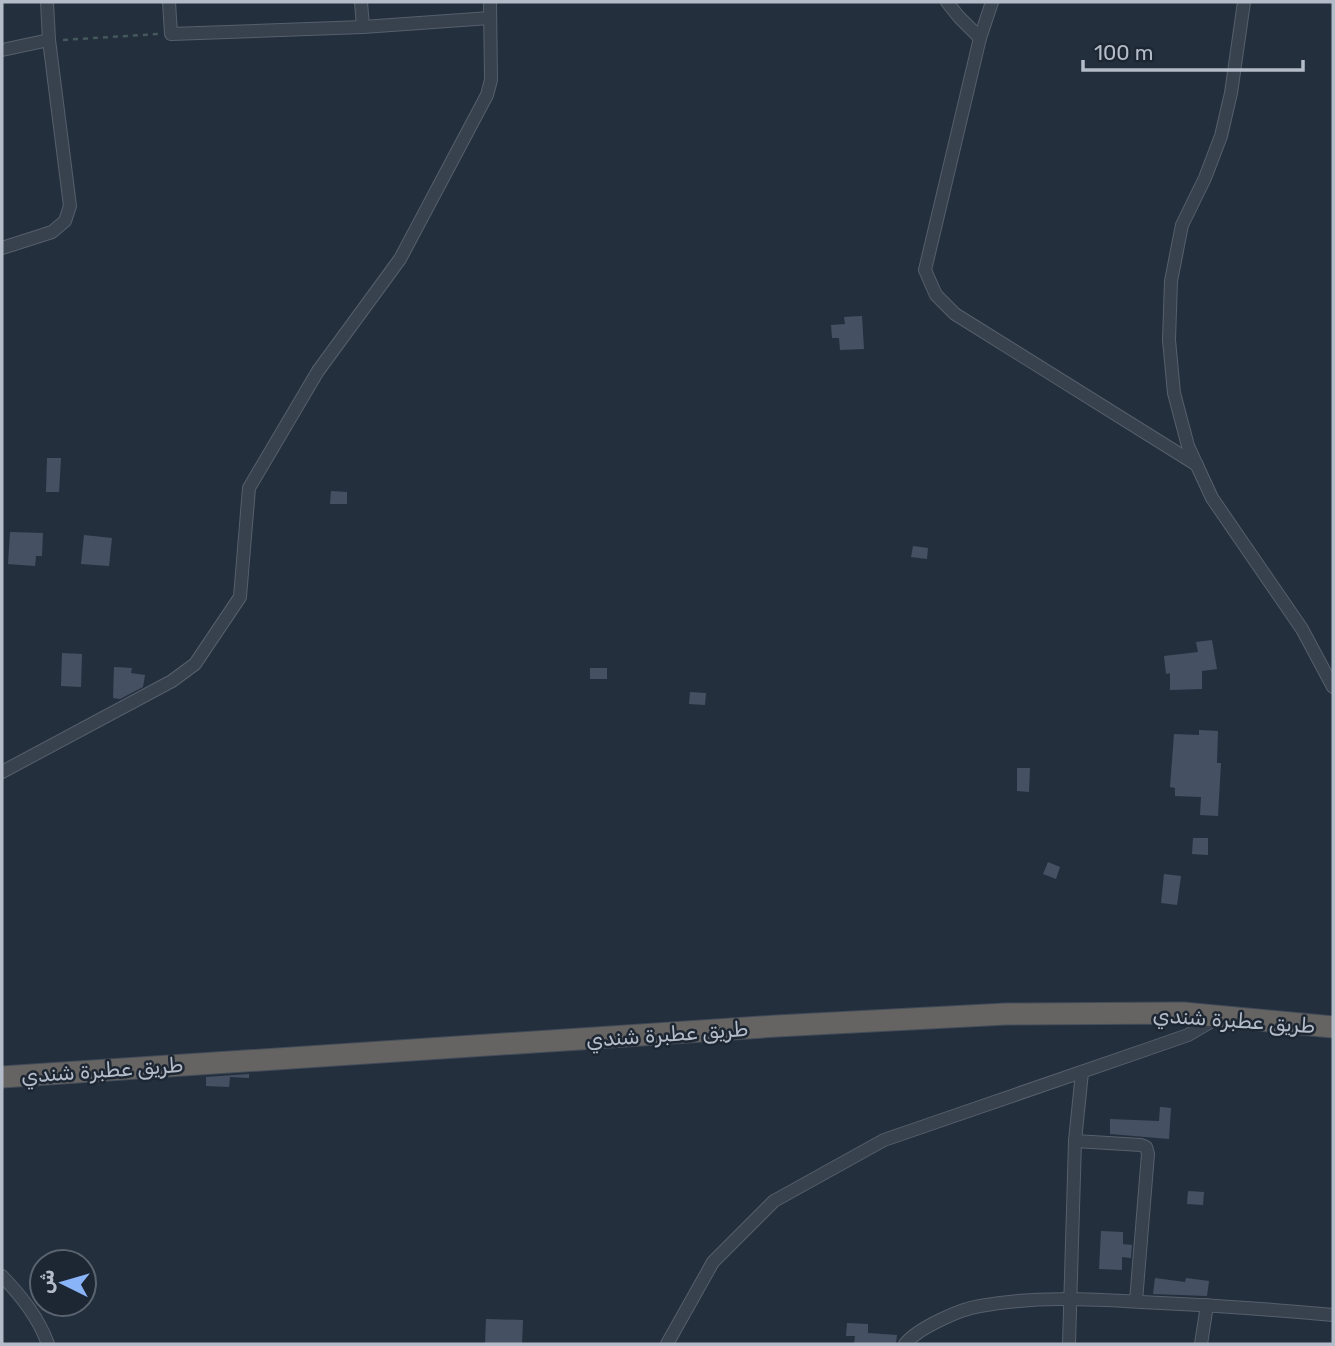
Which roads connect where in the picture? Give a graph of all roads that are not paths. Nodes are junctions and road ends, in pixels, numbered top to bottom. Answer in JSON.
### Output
{"nodes":[{"id":1,"x":47,"y":2,"type":"edge"},
{"id":2,"x":169,"y":2,"type":"edge"},
{"id":3,"x":361,"y":2,"type":"edge"},
{"id":4,"x":490,"y":2,"type":"edge"},
{"id":5,"x":947,"y":2,"type":"edge"},
{"id":6,"x":992,"y":2,"type":"edge"},
{"id":7,"x":1244,"y":2,"type":"edge"},
{"id":8,"x":490,"y":18,"type":"junction"},
{"id":9,"x":363,"y":27,"type":"junction"},
{"id":10,"x":980,"y":38,"type":"junction"},
{"id":11,"x":49,"y":40,"type":"junction"},
{"id":12,"x":2,"y":50,"type":"edge"},
{"id":13,"x":2,"y":248,"type":"edge"},
{"id":14,"x":1197,"y":465,"type":"junction"},
{"id":15,"x":1333,"y":687,"type":"edge"},
{"id":16,"x":2,"y":772,"type":"edge"},
{"id":17,"x":1219,"y":1017,"type":"junction"},
{"id":18,"x":1333,"y":1027,"type":"edge"},
{"id":19,"x":1082,"y":1072,"type":"junction"},
{"id":20,"x":2,"y":1076,"type":"edge"},
{"id":21,"x":1075,"y":1141,"type":"junction"},
{"id":22,"x":2,"y":1276,"type":"edge"},
{"id":23,"x":1070,"y":1298,"type":"junction"},
{"id":24,"x":1136,"y":1301,"type":"junction"},
{"id":25,"x":1207,"y":1305,"type":"junction"},
{"id":26,"x":1333,"y":1315,"type":"edge"},
{"id":27,"x":48,"y":1344,"type":"edge"},
{"id":28,"x":667,"y":1344,"type":"edge"},
{"id":29,"x":905,"y":1344,"type":"edge"},
{"id":30,"x":1069,"y":1344,"type":"edge"},
{"id":31,"x":1201,"y":1344,"type":"edge"}],
"edges":[{"from":1,"to":11,"type":"street"},
{"from":2,"to":9,"type":"street"},
{"from":3,"to":9,"type":"street"},
{"from":4,"to":8,"type":"street"},
{"from":5,"to":10,"type":"street"},
{"from":6,"to":10,"type":"street"},
{"from":7,"to":14,"type":"street"},
{"from":8,"to":9,"type":"street"},
{"from":8,"to":16,"type":"street"},
{"from":10,"to":14,"type":"street"},
{"from":11,"to":12,"type":"street"},
{"from":11,"to":13,"type":"street"},
{"from":14,"to":15,"type":"street"},
{"from":17,"to":18,"type":"highway","name":"طريق عطبرة شندي"},
{"from":17,"to":19,"type":"street"},
{"from":17,"to":20,"type":"highway","name":"طريق عطبرة شندي"},
{"from":19,"to":21,"type":"street"},
{"from":19,"to":28,"type":"street"},
{"from":21,"to":23,"type":"street"},
{"from":21,"to":24,"type":"street"},
{"from":22,"to":27,"type":"street"},
{"from":23,"to":24,"type":"street"},
{"from":23,"to":29,"type":"street"},
{"from":23,"to":30,"type":"street"},
{"from":24,"to":25,"type":"street"},
{"from":25,"to":26,"type":"street"},
{"from":25,"to":31,"type":"street"}]}
